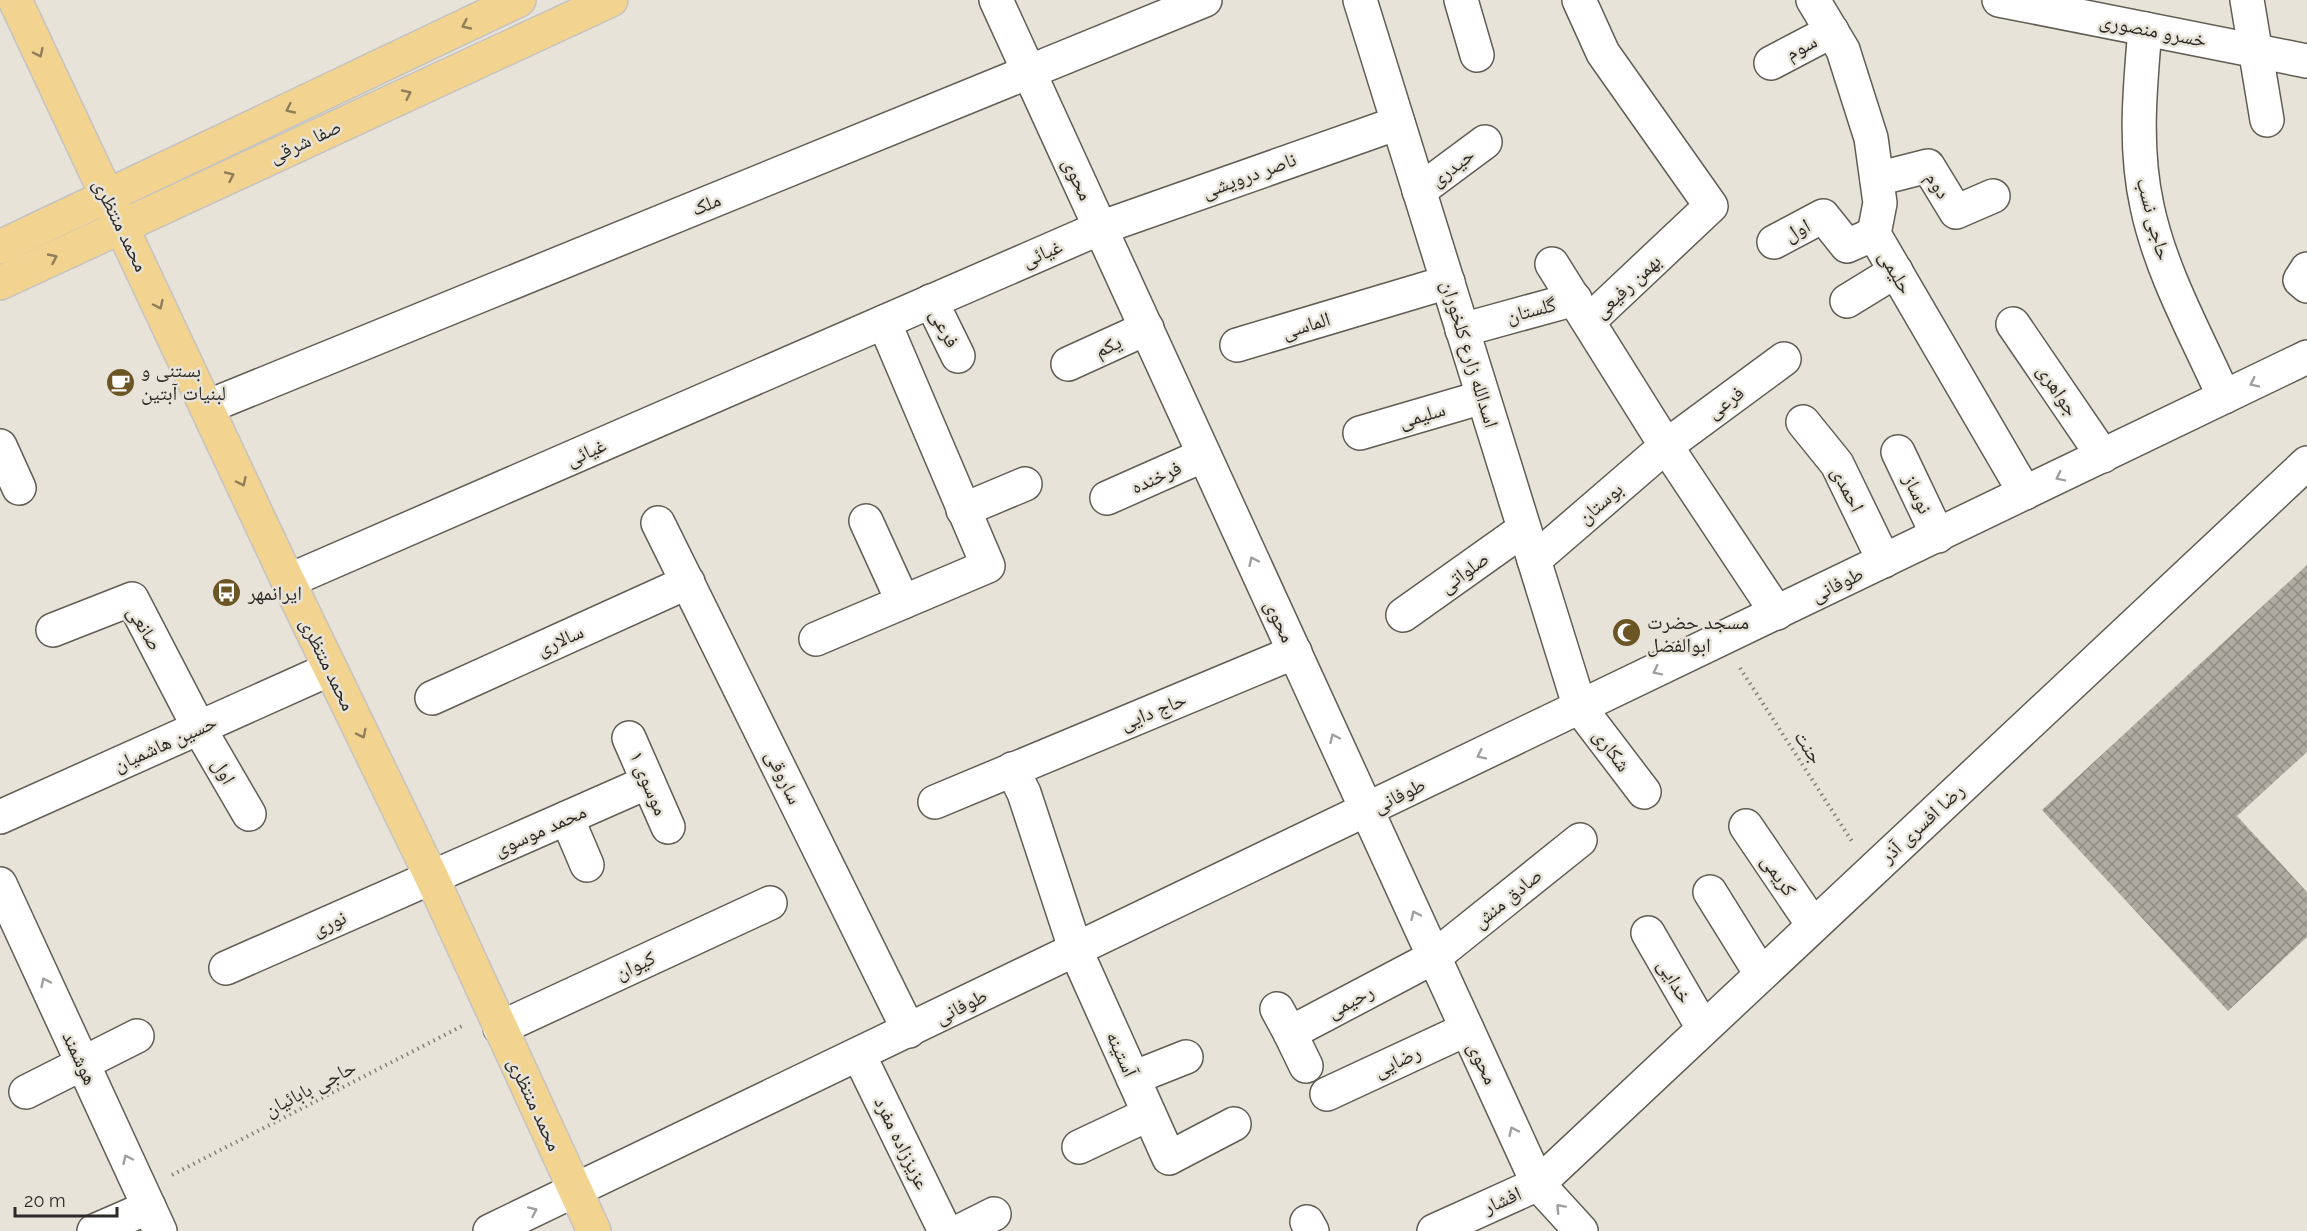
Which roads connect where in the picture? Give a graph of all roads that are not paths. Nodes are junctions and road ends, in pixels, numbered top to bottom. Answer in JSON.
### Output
{"nodes":[{"id":1,"x":15,"y":0,"type":"edge"},
{"id":2,"x":519,"y":0,"type":"edge"},
{"id":3,"x":611,"y":0,"type":"edge"},
{"id":4,"x":996,"y":0,"type":"edge"},
{"id":5,"x":1205,"y":0,"type":"edge"},
{"id":6,"x":1360,"y":0,"type":"edge"},
{"id":7,"x":1461,"y":0,"type":"edge"},
{"id":8,"x":1579,"y":0,"type":"edge"},
{"id":9,"x":1813,"y":0,"type":"edge"},
{"id":10,"x":2247,"y":0,"type":"edge"},
{"id":11,"x":2014,"y":2,"type":"edge"},
{"id":12,"x":2145,"y":29,"type":"junction"},
{"id":13,"x":1832,"y":31,"type":"junction"},
{"id":14,"x":2257,"y":51,"type":"junction"},
{"id":15,"x":1477,"y":54,"type":"dead end"},
{"id":16,"x":2307,"y":61,"type":"edge"},
{"id":17,"x":1771,"y":63,"type":"dead end"},
{"id":18,"x":1029,"y":72,"type":"junction"},
{"id":19,"x":2267,"y":120,"type":"dead end"},
{"id":20,"x":1398,"y":123,"type":"junction"},
{"id":21,"x":1485,"y":142,"type":"dead end"},
{"id":22,"x":1876,"y":178,"type":"junction"},
{"id":23,"x":1419,"y":191,"type":"junction"},
{"id":24,"x":106,"y":196,"type":"junction"},
{"id":25,"x":1994,"y":196,"type":"dead end"},
{"id":26,"x":122,"y":226,"type":"junction"},
{"id":27,"x":1100,"y":228,"type":"junction"},
{"id":28,"x":1874,"y":234,"type":"junction"},
{"id":29,"x":1774,"y":242,"type":"dead end"},
{"id":30,"x":0,"y":247,"type":"edge"},
{"id":31,"x":1552,"y":264,"type":"dead end"},
{"id":32,"x":2307,"y":269,"type":"edge"},
{"id":33,"x":1896,"y":271,"type":"junction"},
{"id":34,"x":1448,"y":282,"type":"junction"},
{"id":35,"x":0,"y":283,"type":"edge"},
{"id":36,"x":2307,"y":286,"type":"edge"},
{"id":37,"x":931,"y":301,"type":"junction"},
{"id":38,"x":1847,"y":301,"type":"dead end"},
{"id":39,"x":1582,"y":310,"type":"junction"},
{"id":40,"x":884,"y":322,"type":"junction"},
{"id":41,"x":2013,"y":324,"type":"dead end"},
{"id":42,"x":1147,"y":328,"type":"junction"},
{"id":43,"x":1462,"y":330,"type":"junction"},
{"id":44,"x":1237,"y":345,"type":"dead end"},
{"id":45,"x":958,"y":356,"type":"dead end"},
{"id":46,"x":2307,"y":357,"type":"edge"},
{"id":47,"x":1784,"y":359,"type":"dead end"},
{"id":48,"x":1068,"y":364,"type":"dead end"},
{"id":49,"x":1483,"y":397,"type":"junction"},
{"id":50,"x":2224,"y":397,"type":"junction"},
{"id":51,"x":207,"y":407,"type":"junction"},
{"id":52,"x":1803,"y":422,"type":"dead end"},
{"id":53,"x":1360,"y":433,"type":"dead end"},
{"id":54,"x":0,"y":446,"type":"edge"},
{"id":55,"x":1666,"y":446,"type":"junction"},
{"id":56,"x":1898,"y":452,"type":"dead end"},
{"id":57,"x":1204,"y":455,"type":"junction"},
{"id":58,"x":2103,"y":456,"type":"junction"},
{"id":59,"x":2307,"y":463,"type":"edge"},
{"id":60,"x":1025,"y":484,"type":"dead end"},
{"id":61,"x":19,"y":488,"type":"dead end"},
{"id":62,"x":2025,"y":494,"type":"junction"},
{"id":63,"x":1107,"y":498,"type":"dead end"},
{"id":64,"x":963,"y":510,"type":"junction"},
{"id":65,"x":866,"y":521,"type":"dead end"},
{"id":66,"x":658,"y":523,"type":"dead end"},
{"id":67,"x":1524,"y":529,"type":"junction"},
{"id":68,"x":1938,"y":536,"type":"junction"},
{"id":69,"x":1534,"y":560,"type":"junction"},
{"id":70,"x":1884,"y":561,"type":"junction"},
{"id":71,"x":288,"y":581,"type":"junction"},
{"id":72,"x":688,"y":582,"type":"junction"},
{"id":73,"x":903,"y":602,"type":"junction"},
{"id":74,"x":1777,"y":613,"type":"junction"},
{"id":75,"x":1404,"y":615,"type":"dead end"},
{"id":76,"x":53,"y":630,"type":"dead end"},
{"id":77,"x":816,"y":639,"type":"dead end"},
{"id":78,"x":1295,"y":652,"type":"junction"},
{"id":79,"x":330,"y":669,"type":"junction"},
{"id":80,"x":432,"y":698,"type":"dead end"},
{"id":81,"x":1580,"y":708,"type":"junction"},
{"id":82,"x":199,"y":728,"type":"junction"},
{"id":83,"x":629,"y":738,"type":"dead end"},
{"id":84,"x":1012,"y":769,"type":"junction"},
{"id":85,"x":648,"y":782,"type":"junction"},
{"id":86,"x":1644,"y":792,"type":"dead end"},
{"id":87,"x":934,"y":802,"type":"dead end"},
{"id":88,"x":1367,"y":810,"type":"junction"},
{"id":89,"x":249,"y":814,"type":"dead end"},
{"id":90,"x":0,"y":817,"type":"edge"},
{"id":91,"x":567,"y":818,"type":"junction"},
{"id":92,"x":1746,"y":825,"type":"dead end"},
{"id":93,"x":668,"y":827,"type":"dead end"},
{"id":94,"x":1580,"y":840,"type":"dead end"},
{"id":95,"x":587,"y":865,"type":"dead end"},
{"id":96,"x":432,"y":878,"type":"junction"},
{"id":97,"x":0,"y":884,"type":"edge"},
{"id":98,"x":1710,"y":892,"type":"dead end"},
{"id":99,"x":770,"y":903,"type":"dead end"},
{"id":100,"x":1813,"y":925,"type":"junction"},
{"id":101,"x":1648,"y":933,"type":"dead end"},
{"id":102,"x":1076,"y":951,"type":"junction"},
{"id":103,"x":1434,"y":957,"type":"junction"},
{"id":104,"x":226,"y":968,"type":"dead end"},
{"id":105,"x":1761,"y":974,"type":"junction"},
{"id":106,"x":496,"y":1020,"type":"junction"},
{"id":107,"x":1467,"y":1029,"type":"junction"},
{"id":108,"x":1703,"y":1029,"type":"junction"},
{"id":109,"x":909,"y":1031,"type":"junction"},
{"id":110,"x":137,"y":1036,"type":"dead end"},
{"id":111,"x":859,"y":1055,"type":"junction"},
{"id":112,"x":1186,"y":1057,"type":"dead end"},
{"id":113,"x":83,"y":1064,"type":"junction"},
{"id":114,"x":1306,"y":1066,"type":"dead end"},
{"id":115,"x":1133,"y":1078,"type":"junction"},
{"id":116,"x":26,"y":1092,"type":"dead end"},
{"id":117,"x":1327,"y":1094,"type":"dead end"},
{"id":118,"x":1149,"y":1114,"type":"junction"},
{"id":119,"x":1234,"y":1124,"type":"dead end"},
{"id":120,"x":1078,"y":1147,"type":"dead end"},
{"id":121,"x":1538,"y":1184,"type":"junction"},
{"id":122,"x":576,"y":1192,"type":"junction"},
{"id":123,"x":150,"y":1210,"type":"edge"},
{"id":124,"x":994,"y":1214,"type":"dead end"},
{"id":125,"x":94,"y":1231,"type":"edge"},
{"id":126,"x":490,"y":1231,"type":"edge"},
{"id":127,"x":594,"y":1231,"type":"edge"},
{"id":128,"x":945,"y":1231,"type":"edge"},
{"id":129,"x":960,"y":1231,"type":"edge"},
{"id":130,"x":1434,"y":1231,"type":"edge"},
{"id":131,"x":1581,"y":1231,"type":"edge"}],
"edges":[{"from":1,"to":24,"type":"main road","name":"محمد منتظری","one_way":true},
{"from":2,"to":24,"type":"main road","name":"صفا شرقی","one_way":true},
{"from":26,"to":3,"type":"main road","name":"صفا شرقی","one_way":true},
{"from":4,"to":18,"type":"street","name":"محوی"},
{"from":5,"to":18,"type":"street","name":"ملک"},
{"from":6,"to":20,"type":"street","name":"اسدالله زارع کلخوران"},
{"from":7,"to":15,"type":"street"},
{"from":8,"to":39,"type":"street","name":"بهمن رفیعی"},
{"from":9,"to":13,"type":"street","name":"حلیمی"},
{"from":10,"to":14,"type":"street"},
{"from":11,"to":12,"type":"street","name":"خسرو منصوری"},
{"from":12,"to":14,"type":"street","name":"خسرو منصوری"},
{"from":12,"to":50,"type":"street","name":"حاجی نسب"},
{"from":13,"to":17,"type":"street","name":"سوم"},
{"from":13,"to":22,"type":"street","name":"حلیمی"},
{"from":14,"to":16,"type":"street","name":"خسرو منصوری"},
{"from":14,"to":19,"type":"street"},
{"from":18,"to":27,"type":"street","name":"محوی"},
{"from":18,"to":51,"type":"street","name":"ملک"},
{"from":20,"to":23,"type":"street","name":"اسدالله زارع کلخوران"},
{"from":20,"to":27,"type":"street","name":"ناصر درویشی"},
{"from":21,"to":23,"type":"street","name":"حیدری"},
{"from":22,"to":25,"type":"street","name":"دوم"},
{"from":22,"to":28,"type":"street","name":"حلیمی"},
{"from":23,"to":34,"type":"street","name":"اسدالله زارع کلخوران"},
{"from":24,"to":26,"type":"main road","name":"محمد منتظری"},
{"from":24,"to":30,"type":"main road","name":"صفا شرقی"},
{"from":35,"to":26,"type":"main road","name":"صفا شرقی","one_way":true},
{"from":26,"to":51,"type":"main road","name":"محمد منتظری","one_way":true},
{"from":27,"to":37,"type":"street","name":"غیائی"},
{"from":27,"to":42,"type":"street","name":"محوی"},
{"from":28,"to":29,"type":"street","name":"اول"},
{"from":28,"to":33,"type":"street","name":"حلیمی"},
{"from":31,"to":39,"type":"street"},
{"from":32,"to":36,"type":"street"},
{"from":33,"to":38,"type":"street"},
{"from":33,"to":62,"type":"street","name":"حلیمی"},
{"from":34,"to":43,"type":"street","name":"اسدالله زارع کلخوران"},
{"from":34,"to":44,"type":"street","name":"الماسی"},
{"from":37,"to":40,"type":"street","name":"غیائی"},
{"from":37,"to":45,"type":"street","name":"فرعی"},
{"from":39,"to":43,"type":"street","name":"گلستان"},
{"from":39,"to":55,"type":"street","name":"بهمن رفیعی"},
{"from":40,"to":64,"type":"street"},
{"from":40,"to":71,"type":"street","name":"غیائی"},
{"from":41,"to":58,"type":"street","name":"جواهری"},
{"from":42,"to":48,"type":"street","name":"یکم"},
{"from":42,"to":57,"type":"street","name":"محوی"},
{"from":43,"to":49,"type":"street","name":"اسدالله زارع کلخوران"},
{"from":46,"to":50,"type":"street","name":"طوفانی","one_way":true},
{"from":47,"to":55,"type":"street","name":"فرعی"},
{"from":49,"to":53,"type":"street","name":"سلیمی"},
{"from":49,"to":67,"type":"street","name":"اسدالله زارع کلخوران"},
{"from":50,"to":58,"type":"street","name":"طوفانی"},
{"from":51,"to":71,"type":"main road","name":"محمد منتظری","one_way":true},
{"from":52,"to":70,"type":"street","name":"احمدی"},
{"from":54,"to":61,"type":"street"},
{"from":55,"to":69,"type":"street","name":"بوستان"},
{"from":55,"to":74,"type":"street","name":"بهمن رفیعی"},
{"from":56,"to":68,"type":"street","name":"نوساز"},
{"from":57,"to":63,"type":"street","name":"فرخنده"},
{"from":78,"to":57,"type":"street","name":"محوی","one_way":true},
{"from":58,"to":62,"type":"street","name":"طوفانی","one_way":true},
{"from":59,"to":100,"type":"street","name":"رضا افسری آذر"},
{"from":60,"to":64,"type":"street"},
{"from":62,"to":68,"type":"street","name":"طوفانی"},
{"from":64,"to":73,"type":"street"},
{"from":65,"to":73,"type":"street"},
{"from":66,"to":72,"type":"street","name":"ساروقی"},
{"from":67,"to":69,"type":"street","name":"اسدالله زارع کلخوران"},
{"from":67,"to":75,"type":"street","name":"صلواتی"},
{"from":68,"to":70,"type":"street","name":"طوفانی"},
{"from":69,"to":81,"type":"street","name":"اسدالله زارع کلخوران"},
{"from":70,"to":74,"type":"street","name":"طوفانی"},
{"from":71,"to":79,"type":"main road","name":"محمد منتظری"},
{"from":72,"to":80,"type":"street","name":"سالاری"},
{"from":72,"to":109,"type":"street","name":"ساروقی"},
{"from":73,"to":77,"type":"street"},
{"from":74,"to":81,"type":"street","name":"طوفانی","one_way":true},
{"from":76,"to":82,"type":"street","name":"صانعی"},
{"from":78,"to":84,"type":"street","name":"حاج دایی"},
{"from":88,"to":78,"type":"street","name":"محوی","one_way":true},
{"from":79,"to":82,"type":"street","name":"حسین هاشمیان"},
{"from":79,"to":96,"type":"main road","name":"محمد منتظری","one_way":true},
{"from":81,"to":86,"type":"street","name":"شکاری"},
{"from":81,"to":88,"type":"street","name":"طوفانی","one_way":true},
{"from":82,"to":89,"type":"street","name":"اول"},
{"from":82,"to":90,"type":"street","name":"حسین هاشمیان"},
{"from":83,"to":85,"type":"street","name":"موسوی ۱"},
{"from":84,"to":87,"type":"street","name":"حاج دایی"},
{"from":84,"to":102,"type":"street"},
{"from":85,"to":91,"type":"street","name":"محمد موسوی"},
{"from":85,"to":93,"type":"street","name":"موسوی ۱"},
{"from":88,"to":102,"type":"street","name":"طوفانی"},
{"from":103,"to":88,"type":"street","name":"محوی","one_way":true},
{"from":91,"to":95,"type":"street"},
{"from":91,"to":96,"type":"street","name":"محمد موسوی"},
{"from":92,"to":100,"type":"street","name":"کریمی"},
{"from":94,"to":103,"type":"street","name":"صادق منش"},
{"from":96,"to":104,"type":"street","name":"نوری"},
{"from":96,"to":106,"type":"main road","name":"محمد منتظری"},
{"from":113,"to":97,"type":"street","name":"هوشمند","one_way":true},
{"from":98,"to":105,"type":"street"},
{"from":99,"to":106,"type":"street","name":"کیوان"},
{"from":100,"to":105,"type":"street","name":"رضا افسری آذر"},
{"from":101,"to":108,"type":"street","name":"خدایی"},
{"from":102,"to":109,"type":"street","name":"طوفانی"},
{"from":102,"to":115,"type":"street","name":"آستینه"},
{"from":103,"to":107,"type":"street","name":"محوی"},
{"from":103,"to":114,"type":"street","name":"رحیمی"},
{"from":105,"to":108,"type":"street","name":"رضا افسری آذر"},
{"from":106,"to":122,"type":"main road","name":"محمد منتظری"},
{"from":107,"to":117,"type":"street","name":"رضایی"},
{"from":121,"to":107,"type":"street","name":"محوی","one_way":true},
{"from":108,"to":121,"type":"street","name":"رضا افسری آذر"},
{"from":109,"to":111,"type":"street","name":"طوفانی"},
{"from":110,"to":113,"type":"street"},
{"from":111,"to":122,"type":"street","name":"طوفانی"},
{"from":111,"to":128,"type":"street","name":"عزیززاده مفرد"},
{"from":112,"to":115,"type":"street"},
{"from":113,"to":116,"type":"street"},
{"from":123,"to":113,"type":"street","name":"هوشمند","one_way":true},
{"from":115,"to":118,"type":"street","name":"آستینه"},
{"from":118,"to":119,"type":"street","name":"آستینه"},
{"from":118,"to":120,"type":"street"},
{"from":121,"to":130,"type":"street","name":"افشار"},
{"from":131,"to":121,"type":"street","name":"محوی","one_way":true},
{"from":126,"to":122,"type":"street","name":"طوفانی","one_way":true},
{"from":122,"to":127,"type":"main road","name":"محمد منتظری"},
{"from":123,"to":125,"type":"street"},
{"from":124,"to":129,"type":"street"}]}
